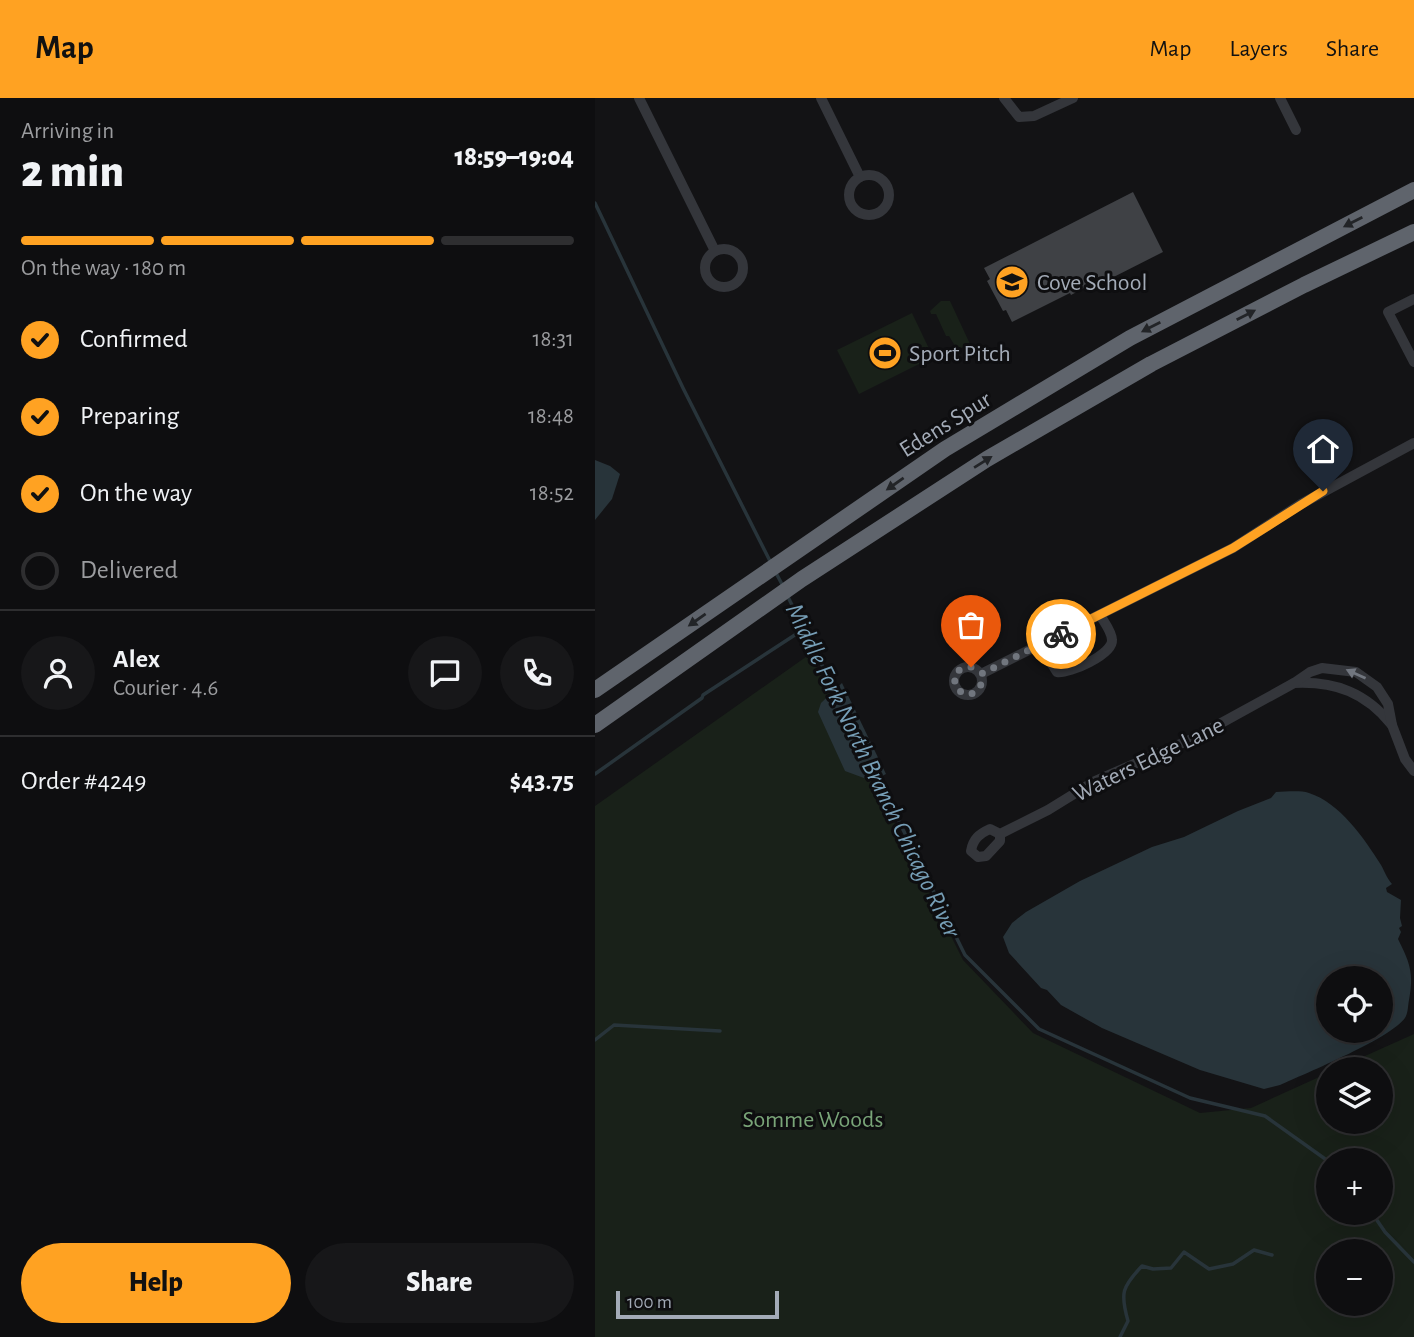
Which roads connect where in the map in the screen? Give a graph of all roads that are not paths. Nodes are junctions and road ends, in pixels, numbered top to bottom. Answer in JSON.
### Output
{"nodes":[{"id":1,"x":639,"y":98,"type":"edge"},
{"id":2,"x":821,"y":98,"type":"edge"},
{"id":3,"x":1004,"y":98,"type":"edge"},
{"id":4,"x":1073,"y":98,"type":"edge"},
{"id":5,"x":1280,"y":98,"type":"edge"},
{"id":6,"x":1296,"y":130,"type":"dead end"},
{"id":7,"x":860,"y":177,"type":"dead end"},
{"id":8,"x":1414,"y":190,"type":"edge"},
{"id":9,"x":1414,"y":232,"type":"edge"},
{"id":10,"x":715,"y":251,"type":"dead end"},
{"id":11,"x":1414,"y":299,"type":"edge"},
{"id":12,"x":1414,"y":362,"type":"edge"},
{"id":13,"x":1414,"y":443,"type":"edge"},
{"id":14,"x":1100,"y":615,"type":"junction"},
{"id":15,"x":1040,"y":645,"type":"junction"},
{"id":16,"x":981,"y":674,"type":"dead end"},
{"id":17,"x":1294,"y":683,"type":"junction"},
{"id":18,"x":595,"y":690,"type":"edge"},
{"id":19,"x":595,"y":725,"type":"edge"},
{"id":20,"x":1392,"y":725,"type":"junction"},
{"id":21,"x":1414,"y":771,"type":"edge"},
{"id":22,"x":1000,"y":834,"type":"dead end"}],
"edges":[{"from":1,"to":10,"type":"street"},
{"from":2,"to":7,"type":"street"},
{"from":3,"to":4,"type":"street"},
{"from":5,"to":6,"type":"street"},
{"from":8,"to":18,"type":"highway","name":"Edens Spur","one_way":true},
{"from":19,"to":9,"type":"highway","one_way":true},
{"from":11,"to":12,"type":"street"},
{"from":13,"to":14,"type":"street"},
{"from":14,"to":15,"type":"street"},
{"from":14,"to":15,"type":"street"},
{"from":15,"to":16,"type":"street"},
{"from":17,"to":20,"type":"street","name":"Waters Edge Lane"},
{"from":20,"to":17,"type":"street","name":"Waters Edge Lane","one_way":true},
{"from":17,"to":22,"type":"street","name":"Waters Edge Lane"},
{"from":20,"to":21,"type":"street","name":"Waters Edge Lane"}]}
